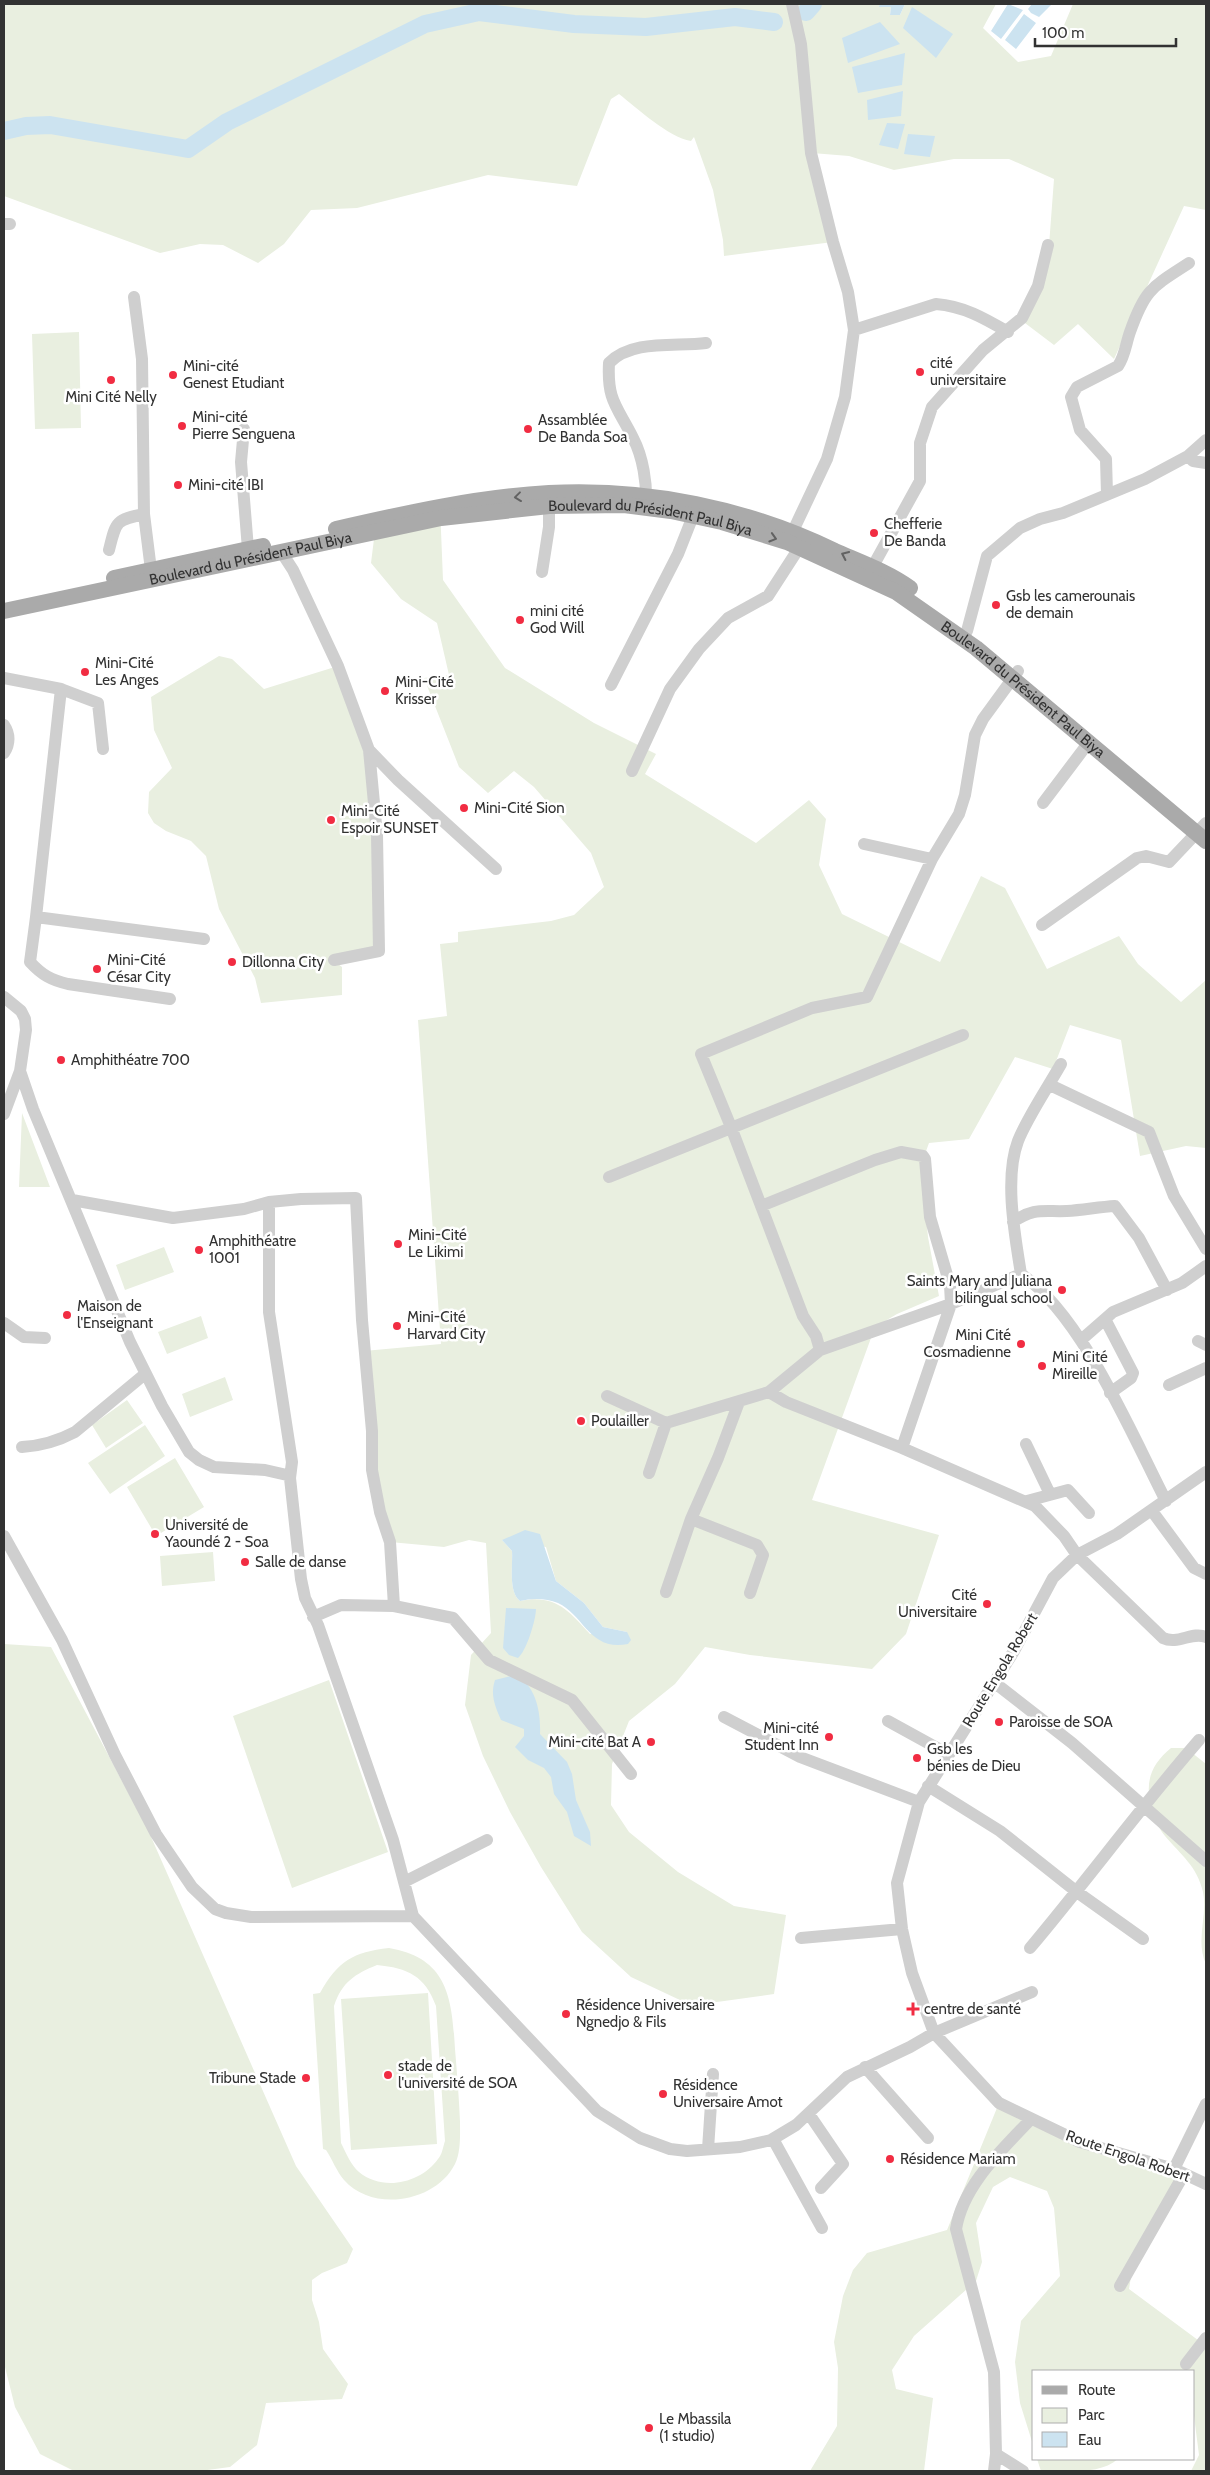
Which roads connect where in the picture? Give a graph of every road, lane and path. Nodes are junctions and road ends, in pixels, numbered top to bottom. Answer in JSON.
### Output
{"nodes":[{"id":1,"x":792,"y":4,"type":"edge"},
{"id":2,"x":1048,"y":245,"type":"dead end"},
{"id":3,"x":1189,"y":263,"type":"dead end"},
{"id":4,"x":134,"y":297,"type":"dead end"},
{"id":5,"x":854,"y":330,"type":"junction"},
{"id":6,"x":1008,"y":332,"type":"junction"},
{"id":7,"x":706,"y":343,"type":"dead end"},
{"id":8,"x":244,"y":429,"type":"dead end"},
{"id":9,"x":1206,"y":440,"type":"edge"},
{"id":10,"x":1188,"y":456,"type":"junction"},
{"id":11,"x":1206,"y":463,"type":"edge"},
{"id":12,"x":1108,"y":494,"type":"junction"},
{"id":13,"x":646,"y":502,"type":"junction"},
{"id":14,"x":549,"y":506,"type":"junction"},
{"id":15,"x":144,"y":514,"type":"junction"},
{"id":16,"x":693,"y":516,"type":"junction"},
{"id":17,"x":794,"y":531,"type":"junction"},
{"id":18,"x":799,"y":548,"type":"junction"},
{"id":19,"x":248,"y":549,"type":"junction"},
{"id":20,"x":109,"y":550,"type":"dead end"},
{"id":21,"x":282,"y":553,"type":"junction"},
{"id":22,"x":872,"y":568,"type":"junction"},
{"id":23,"x":151,"y":570,"type":"junction"},
{"id":24,"x":542,"y":572,"type":"dead end"},
{"id":25,"x":4,"y":601,"type":"edge"},
{"id":26,"x":4,"y":611,"type":"edge"},
{"id":27,"x":967,"y":631,"type":"junction"},
{"id":28,"x":1015,"y":674,"type":"junction"},
{"id":29,"x":4,"y":678,"type":"edge"},
{"id":30,"x":611,"y":685,"type":"dead end"},
{"id":31,"x":61,"y":689,"type":"junction"},
{"id":32,"x":4,"y":725,"type":"edge"},
{"id":33,"x":1089,"y":742,"type":"junction"},
{"id":34,"x":103,"y":749,"type":"dead end"},
{"id":35,"x":369,"y":750,"type":"junction"},
{"id":36,"x":4,"y":753,"type":"edge"},
{"id":37,"x":632,"y":771,"type":"dead end"},
{"id":38,"x":1043,"y":803,"type":"dead end"},
{"id":39,"x":1204,"y":830,"type":"edge"},
{"id":40,"x":864,"y":844,"type":"dead end"},
{"id":41,"x":932,"y":859,"type":"junction"},
{"id":42,"x":496,"y":870,"type":"dead end"},
{"id":43,"x":36,"y":917,"type":"junction"},
{"id":44,"x":1042,"y":925,"type":"dead end"},
{"id":45,"x":204,"y":939,"type":"dead end"},
{"id":46,"x":334,"y":960,"type":"dead end"},
{"id":47,"x":170,"y":999,"type":"dead end"},
{"id":48,"x":6,"y":1002,"type":"edge"},
{"id":49,"x":963,"y":1036,"type":"dead end"},
{"id":50,"x":1061,"y":1064,"type":"dead end"},
{"id":51,"x":20,"y":1071,"type":"junction"},
{"id":52,"x":1050,"y":1084,"type":"junction"},
{"id":53,"x":4,"y":1114,"type":"edge"},
{"id":54,"x":731,"y":1127,"type":"junction"},
{"id":55,"x":609,"y":1177,"type":"dead end"},
{"id":56,"x":72,"y":1200,"type":"junction"},
{"id":57,"x":269,"y":1202,"type":"junction"},
{"id":58,"x":761,"y":1206,"type":"junction"},
{"id":59,"x":1013,"y":1222,"type":"junction"},
{"id":60,"x":1206,"y":1249,"type":"edge"},
{"id":61,"x":1206,"y":1266,"type":"edge"},
{"id":62,"x":1022,"y":1274,"type":"junction"},
{"id":63,"x":1167,"y":1290,"type":"junction"},
{"id":64,"x":951,"y":1304,"type":"junction"},
{"id":65,"x":1105,"y":1319,"type":"junction"},
{"id":66,"x":4,"y":1322,"type":"edge"},
{"id":67,"x":45,"y":1338,"type":"dead end"},
{"id":68,"x":1081,"y":1340,"type":"junction"},
{"id":69,"x":820,"y":1350,"type":"junction"},
{"id":70,"x":1206,"y":1368,"type":"edge"},
{"id":71,"x":144,"y":1374,"type":"junction"},
{"id":72,"x":1169,"y":1385,"type":"dead end"},
{"id":73,"x":768,"y":1392,"type":"junction"},
{"id":74,"x":1110,"y":1393,"type":"junction"},
{"id":75,"x":607,"y":1396,"type":"dead end"},
{"id":76,"x":739,"y":1402,"type":"junction"},
{"id":77,"x":666,"y":1423,"type":"junction"},
{"id":78,"x":1026,"y":1444,"type":"dead end"},
{"id":79,"x":22,"y":1447,"type":"dead end"},
{"id":80,"x":902,"y":1448,"type":"junction"},
{"id":81,"x":1206,"y":1472,"type":"edge"},
{"id":82,"x":649,"y":1474,"type":"dead end"},
{"id":83,"x":290,"y":1478,"type":"junction"},
{"id":84,"x":1050,"y":1494,"type":"junction"},
{"id":85,"x":1027,"y":1501,"type":"junction"},
{"id":86,"x":1166,"y":1501,"type":"junction"},
{"id":87,"x":1152,"y":1511,"type":"junction"},
{"id":88,"x":1089,"y":1513,"type":"dead end"},
{"id":89,"x":691,"y":1519,"type":"junction"},
{"id":90,"x":4,"y":1536,"type":"edge"},
{"id":91,"x":1077,"y":1555,"type":"junction"},
{"id":92,"x":1206,"y":1574,"type":"edge"},
{"id":93,"x":666,"y":1592,"type":"dead end"},
{"id":94,"x":750,"y":1593,"type":"dead end"},
{"id":95,"x":394,"y":1606,"type":"junction"},
{"id":96,"x":313,"y":1617,"type":"junction"},
{"id":97,"x":1206,"y":1637,"type":"edge"},
{"id":98,"x":995,"y":1683,"type":"junction"},
{"id":99,"x":724,"y":1717,"type":"dead end"},
{"id":100,"x":888,"y":1721,"type":"dead end"},
{"id":101,"x":1198,"y":1740,"type":"dead end"},
{"id":102,"x":948,"y":1754,"type":"junction"},
{"id":103,"x":632,"y":1774,"type":"dead end"},
{"id":104,"x":928,"y":1786,"type":"junction"},
{"id":105,"x":919,"y":1802,"type":"junction"},
{"id":106,"x":1143,"y":1805,"type":"junction"},
{"id":107,"x":487,"y":1840,"type":"dead end"},
{"id":108,"x":1206,"y":1860,"type":"edge"},
{"id":109,"x":404,"y":1882,"type":"junction"},
{"id":110,"x":1077,"y":1892,"type":"junction"},
{"id":111,"x":413,"y":1916,"type":"junction"},
{"id":112,"x":902,"y":1930,"type":"junction"},
{"id":113,"x":800,"y":1938,"type":"dead end"},
{"id":114,"x":1143,"y":1939,"type":"dead end"},
{"id":115,"x":1030,"y":1948,"type":"dead end"},
{"id":116,"x":1032,"y":1992,"type":"dead end"},
{"id":117,"x":934,"y":2033,"type":"junction"},
{"id":118,"x":865,"y":2067,"type":"junction"},
{"id":119,"x":713,"y":2074,"type":"dead end"},
{"id":120,"x":1206,"y":2104,"type":"edge"},
{"id":121,"x":809,"y":2114,"type":"junction"},
{"id":122,"x":1031,"y":2119,"type":"junction"},
{"id":123,"x":928,"y":2138,"type":"dead end"},
{"id":124,"x":773,"y":2139,"type":"junction"},
{"id":125,"x":708,"y":2149,"type":"junction"},
{"id":126,"x":1179,"y":2172,"type":"junction"},
{"id":127,"x":1206,"y":2184,"type":"edge"},
{"id":128,"x":821,"y":2188,"type":"dead end"},
{"id":129,"x":822,"y":2228,"type":"dead end"},
{"id":130,"x":1120,"y":2286,"type":"dead end"},
{"id":131,"x":1206,"y":2338,"type":"edge"},
{"id":132,"x":1186,"y":2364,"type":"dead end"},
{"id":133,"x":996,"y":2454,"type":"junction"},
{"id":134,"x":994,"y":2471,"type":"edge"},
{"id":135,"x":1023,"y":2471,"type":"edge"}],
"edges":[{"from":1,"to":5,"type":"street"},
{"from":2,"to":6,"type":"street"},
{"from":3,"to":12,"type":"street"},
{"from":4,"to":15,"type":"street"},
{"from":5,"to":6,"type":"street"},
{"from":5,"to":17,"type":"street"},
{"from":6,"to":22,"type":"street"},
{"from":7,"to":13,"type":"street"},
{"from":8,"to":19,"type":"street"},
{"from":9,"to":10,"type":"street"},
{"from":10,"to":11,"type":"street"},
{"from":10,"to":12,"type":"street"},
{"from":12,"to":27,"type":"street"},
{"from":13,"to":14,"type":"main road","name":"Boulevard du Président Paul Biya"},
{"from":13,"to":16,"type":"main road","name":"Boulevard du Président Paul Biya"},
{"from":13,"to":17,"type":"main road","name":"Boulevard du Président Paul Biya"},
{"from":13,"to":19,"type":"main road","name":"Boulevard du Président Paul Biya","one_way":true},
{"from":14,"to":21,"type":"main road","name":"Boulevard du Président Paul Biya"},
{"from":14,"to":24,"type":"street"},
{"from":15,"to":20,"type":"street"},
{"from":15,"to":23,"type":"street"},
{"from":16,"to":18,"type":"main road","name":"Boulevard du Président Paul Biya","one_way":true},
{"from":16,"to":30,"type":"street"},
{"from":22,"to":17,"type":"main road","name":"Boulevard du Président Paul Biya","one_way":true},
{"from":18,"to":28,"type":"main road","name":"Boulevard du Président Paul Biya"},
{"from":18,"to":37,"type":"street"},
{"from":19,"to":23,"type":"main road","name":"Boulevard du Président Paul Biya"},
{"from":21,"to":26,"type":"main road","name":"Boulevard du Président Paul Biya"},
{"from":21,"to":35,"type":"street"},
{"from":22,"to":27,"type":"main road","name":"Boulevard du Président Paul Biya"},
{"from":23,"to":25,"type":"main road","name":"Boulevard du Président Paul Biya"},
{"from":27,"to":28,"type":"main road","name":"Boulevard du Président Paul Biya"},
{"from":28,"to":33,"type":"main road","name":"Boulevard du Président Paul Biya"},
{"from":28,"to":39,"type":"main road","name":"Boulevard du Président Paul Biya"},
{"from":28,"to":41,"type":"street"},
{"from":29,"to":31,"type":"street"},
{"from":31,"to":34,"type":"street"},
{"from":31,"to":43,"type":"street"},
{"from":32,"to":36,"type":"street"},
{"from":33,"to":38,"type":"street"},
{"from":33,"to":39,"type":"main road","name":"Boulevard du Président Paul Biya"},
{"from":35,"to":42,"type":"street"},
{"from":35,"to":46,"type":"street"},
{"from":39,"to":44,"type":"street"},
{"from":40,"to":41,"type":"street"},
{"from":41,"to":54,"type":"street"},
{"from":43,"to":45,"type":"street"},
{"from":43,"to":47,"type":"street"},
{"from":48,"to":51,"type":"street"},
{"from":49,"to":54,"type":"street"},
{"from":50,"to":52,"type":"street"},
{"from":51,"to":53,"type":"street"},
{"from":51,"to":56,"type":"street"},
{"from":52,"to":59,"type":"street"},
{"from":52,"to":60,"type":"street"},
{"from":54,"to":55,"type":"street"},
{"from":54,"to":58,"type":"street"},
{"from":56,"to":57,"type":"street"},
{"from":56,"to":71,"type":"street"},
{"from":57,"to":83,"type":"street"},
{"from":57,"to":95,"type":"street"},
{"from":58,"to":64,"type":"street"},
{"from":58,"to":69,"type":"street"},
{"from":59,"to":62,"type":"street"},
{"from":59,"to":63,"type":"street"},
{"from":61,"to":63,"type":"street"},
{"from":62,"to":64,"type":"street"},
{"from":62,"to":68,"type":"street"},
{"from":63,"to":65,"type":"street"},
{"from":64,"to":69,"type":"street"},
{"from":64,"to":80,"type":"street"},
{"from":65,"to":68,"type":"street"},
{"from":65,"to":74,"type":"street"},
{"from":66,"to":67,"type":"street"},
{"from":68,"to":74,"type":"street"},
{"from":69,"to":73,"type":"street"},
{"from":70,"to":72,"type":"street"},
{"from":71,"to":79,"type":"street"},
{"from":71,"to":83,"type":"street"},
{"from":73,"to":76,"type":"street"},
{"from":73,"to":80,"type":"street"},
{"from":74,"to":86,"type":"street"},
{"from":75,"to":77,"type":"street"},
{"from":76,"to":77,"type":"street"},
{"from":76,"to":89,"type":"street"},
{"from":77,"to":82,"type":"street"},
{"from":78,"to":84,"type":"street"},
{"from":80,"to":85,"type":"street"},
{"from":81,"to":86,"type":"street","name":"Route Engola Robert"},
{"from":83,"to":96,"type":"street"},
{"from":84,"to":85,"type":"street"},
{"from":84,"to":88,"type":"street"},
{"from":85,"to":91,"type":"street"},
{"from":86,"to":87,"type":"street","name":"Route Engola Robert"},
{"from":87,"to":91,"type":"street","name":"Route Engola Robert"},
{"from":87,"to":92,"type":"street"},
{"from":89,"to":93,"type":"street"},
{"from":89,"to":94,"type":"street"},
{"from":90,"to":111,"type":"street"},
{"from":91,"to":97,"type":"street"},
{"from":91,"to":98,"type":"street","name":"Route Engola Robert"},
{"from":95,"to":96,"type":"street"},
{"from":95,"to":103,"type":"street"},
{"from":96,"to":109,"type":"street"},
{"from":98,"to":102,"type":"street","name":"Route Engola Robert"},
{"from":98,"to":106,"type":"street"},
{"from":99,"to":105,"type":"street"},
{"from":100,"to":102,"type":"street"},
{"from":101,"to":106,"type":"street"},
{"from":102,"to":104,"type":"street","name":"Route Engola Robert"},
{"from":104,"to":105,"type":"street","name":"Route Engola Robert"},
{"from":104,"to":110,"type":"street"},
{"from":105,"to":112,"type":"street","name":"Route Engola Robert"},
{"from":106,"to":108,"type":"street"},
{"from":106,"to":110,"type":"street"},
{"from":107,"to":109,"type":"street"},
{"from":109,"to":111,"type":"street"},
{"from":110,"to":114,"type":"street"},
{"from":110,"to":115,"type":"street"},
{"from":111,"to":125,"type":"street"},
{"from":112,"to":113,"type":"street"},
{"from":112,"to":117,"type":"street","name":"Route Engola Robert"},
{"from":116,"to":117,"type":"street"},
{"from":117,"to":118,"type":"street"},
{"from":117,"to":122,"type":"street","name":"Route Engola Robert"},
{"from":118,"to":121,"type":"street"},
{"from":118,"to":123,"type":"street"},
{"from":119,"to":125,"type":"street"},
{"from":120,"to":126,"type":"street"},
{"from":121,"to":124,"type":"street"},
{"from":121,"to":128,"type":"street"},
{"from":122,"to":126,"type":"street","name":"Route Engola Robert"},
{"from":122,"to":133,"type":"street"},
{"from":124,"to":125,"type":"street"},
{"from":124,"to":129,"type":"street"},
{"from":126,"to":127,"type":"street","name":"Route Engola Robert"},
{"from":126,"to":130,"type":"street"},
{"from":131,"to":132,"type":"street"},
{"from":133,"to":134,"type":"street"},
{"from":133,"to":135,"type":"street"}]}
